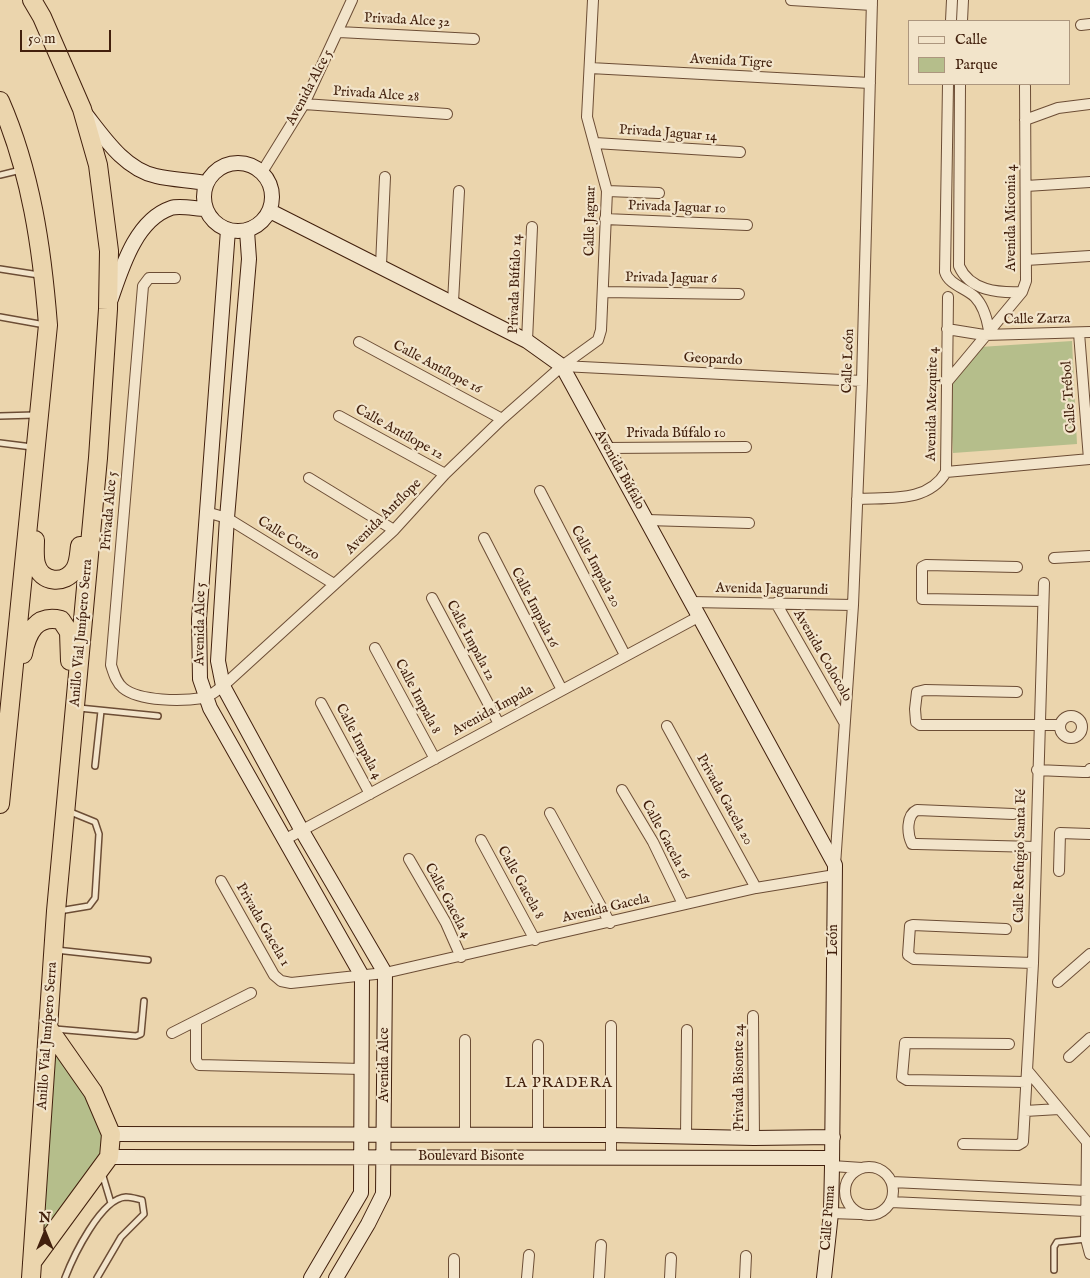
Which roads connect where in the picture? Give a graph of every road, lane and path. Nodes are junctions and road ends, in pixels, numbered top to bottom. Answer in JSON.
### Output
{"nodes":[{"id":1,"x":32,"y":0,"type":"edge"},
{"id":2,"x":37,"y":0,"type":"edge"},
{"id":3,"x":352,"y":0,"type":"edge"},
{"id":4,"x":593,"y":0,"type":"edge"},
{"id":5,"x":791,"y":0,"type":"edge"},
{"id":6,"x":952,"y":0,"type":"edge"},
{"id":7,"x":963,"y":0,"type":"edge"},
{"id":8,"x":872,"y":2,"type":"edge"},
{"id":9,"x":42,"y":17,"type":"junction"},
{"id":10,"x":951,"y":20,"type":"edge"},
{"id":11,"x":962,"y":20,"type":"edge"},
{"id":12,"x":339,"y":32,"type":"junction"},
{"id":13,"x":474,"y":39,"type":"dead end"},
{"id":14,"x":590,"y":68,"type":"junction"},
{"id":15,"x":870,"y":83,"type":"junction"},
{"id":16,"x":948,"y":85,"type":"edge"},
{"id":17,"x":960,"y":85,"type":"edge"},
{"id":18,"x":1025,"y":86,"type":"dead end"},
{"id":19,"x":0,"y":101,"type":"edge"},
{"id":20,"x":304,"y":104,"type":"junction"},
{"id":21,"x":1090,"y":104,"type":"edge"},
{"id":22,"x":82,"y":109,"type":"junction"},
{"id":23,"x":447,"y":114,"type":"dead end"},
{"id":24,"x":1025,"y":120,"type":"junction"},
{"id":25,"x":594,"y":143,"type":"junction"},
{"id":26,"x":740,"y":152,"type":"dead end"},
{"id":27,"x":24,"y":170,"type":"junction"},
{"id":28,"x":262,"y":172,"type":"junction"},
{"id":29,"x":0,"y":175,"type":"edge"},
{"id":30,"x":385,"y":177,"type":"dead end"},
{"id":31,"x":1090,"y":182,"type":"edge"},
{"id":32,"x":206,"y":183,"type":"junction"},
{"id":33,"x":1026,"y":186,"type":"junction"},
{"id":34,"x":459,"y":191,"type":"dead end"},
{"id":35,"x":607,"y":191,"type":"junction"},
{"id":36,"x":659,"y":192,"type":"dead end"},
{"id":37,"x":946,"y":204,"type":"junction"},
{"id":38,"x":958,"y":204,"type":"junction"},
{"id":39,"x":206,"y":209,"type":"junction"},
{"id":40,"x":270,"y":210,"type":"junction"},
{"id":41,"x":605,"y":220,"type":"junction"},
{"id":42,"x":748,"y":225,"type":"dead end"},
{"id":43,"x":532,"y":227,"type":"dead end"},
{"id":44,"x":228,"y":230,"type":"junction"},
{"id":45,"x":247,"y":231,"type":"junction"},
{"id":46,"x":1090,"y":256,"type":"edge"},
{"id":47,"x":1026,"y":260,"type":"junction"},
{"id":48,"x":381,"y":265,"type":"junction"},
{"id":49,"x":0,"y":269,"type":"edge"},
{"id":50,"x":44,"y":276,"type":"junction"},
{"id":51,"x":175,"y":278,"type":"dead end"},
{"id":52,"x":966,"y":284,"type":"junction"},
{"id":53,"x":603,"y":292,"type":"junction"},
{"id":54,"x":1022,"y":292,"type":"junction"},
{"id":55,"x":739,"y":294,"type":"dead end"},
{"id":56,"x":948,"y":297,"type":"dead end"},
{"id":57,"x":453,"y":302,"type":"junction"},
{"id":58,"x":108,"y":309,"type":"junction"},
{"id":59,"x":0,"y":317,"type":"edge"},
{"id":60,"x":48,"y":325,"type":"junction"},
{"id":61,"x":947,"y":329,"type":"junction"},
{"id":62,"x":987,"y":332,"type":"junction"},
{"id":63,"x":1090,"y":332,"type":"edge"},
{"id":64,"x":1079,"y":333,"type":"junction"},
{"id":65,"x":359,"y":342,"type":"dead end"},
{"id":66,"x":528,"y":342,"type":"junction"},
{"id":67,"x":562,"y":366,"type":"junction"},
{"id":68,"x":862,"y":381,"type":"junction"},
{"id":69,"x":947,"y":382,"type":"junction"},
{"id":70,"x":38,"y":415,"type":"junction"},
{"id":71,"x":0,"y":416,"type":"edge"},
{"id":72,"x":339,"y":416,"type":"dead end"},
{"id":73,"x":502,"y":419,"type":"junction"},
{"id":74,"x":0,"y":443,"type":"edge"},
{"id":75,"x":35,"y":447,"type":"junction"},
{"id":76,"x":746,"y":447,"type":"dead end"},
{"id":77,"x":607,"y":448,"type":"junction"},
{"id":78,"x":98,"y":458,"type":"junction"},
{"id":79,"x":1089,"y":459,"type":"edge"},
{"id":80,"x":946,"y":472,"type":"junction"},
{"id":81,"x":445,"y":474,"type":"junction"},
{"id":82,"x":309,"y":478,"type":"dead end"},
{"id":83,"x":540,"y":492,"type":"dead end"},
{"id":84,"x":857,"y":499,"type":"junction"},
{"id":85,"x":206,"y":512,"type":"junction"},
{"id":86,"x":227,"y":518,"type":"junction"},
{"id":87,"x":648,"y":520,"type":"junction"},
{"id":88,"x":749,"y":523,"type":"dead end"},
{"id":89,"x":394,"y":530,"type":"junction"},
{"id":90,"x":484,"y":538,"type":"dead end"},
{"id":91,"x":1090,"y":556,"type":"edge"},
{"id":92,"x":1054,"y":558,"type":"dead end"},
{"id":93,"x":1017,"y":567,"type":"dead end"},
{"id":94,"x":1044,"y":583,"type":"dead end"},
{"id":95,"x":334,"y":584,"type":"junction"},
{"id":96,"x":432,"y":598,"type":"dead end"},
{"id":97,"x":1043,"y":601,"type":"junction"},
{"id":98,"x":691,"y":602,"type":"junction"},
{"id":99,"x":776,"y":603,"type":"junction"},
{"id":100,"x":853,"y":605,"type":"junction"},
{"id":101,"x":698,"y":617,"type":"junction"},
{"id":102,"x":375,"y":648,"type":"dead end"},
{"id":103,"x":625,"y":655,"type":"junction"},
{"id":104,"x":223,"y":686,"type":"junction"},
{"id":105,"x":562,"y":690,"type":"junction"},
{"id":106,"x":1017,"y":692,"type":"dead end"},
{"id":107,"x":205,"y":698,"type":"junction"},
{"id":108,"x":322,"y":703,"type":"dead end"},
{"id":109,"x":76,"y":708,"type":"junction"},
{"id":110,"x":101,"y":711,"type":"junction"},
{"id":111,"x":158,"y":716,"type":"dead end"},
{"id":112,"x":1085,"y":717,"type":"edge"},
{"id":113,"x":844,"y":722,"type":"junction"},
{"id":114,"x":499,"y":724,"type":"junction"},
{"id":115,"x":1040,"y":725,"type":"junction"},
{"id":116,"x":1060,"y":725,"type":"junction"},
{"id":117,"x":667,"y":726,"type":"dead end"},
{"id":118,"x":6,"y":742,"type":"junction"},
{"id":119,"x":435,"y":759,"type":"junction"},
{"id":120,"x":95,"y":766,"type":"dead end"},
{"id":121,"x":1090,"y":769,"type":"edge"},
{"id":122,"x":1037,"y":770,"type":"junction"},
{"id":123,"x":68,"y":776,"type":"junction"},
{"id":124,"x":622,"y":790,"type":"dead end"},
{"id":125,"x":370,"y":794,"type":"junction"},
{"id":126,"x":0,"y":804,"type":"edge"},
{"id":127,"x":65,"y":810,"type":"junction"},
{"id":128,"x":550,"y":813,"type":"dead end"},
{"id":129,"x":1013,"y":814,"type":"dead end"},
{"id":130,"x":302,"y":831,"type":"junction"},
{"id":131,"x":1088,"y":835,"type":"edge"},
{"id":132,"x":284,"y":840,"type":"junction"},
{"id":133,"x":481,"y":840,"type":"dead end"},
{"id":134,"x":1036,"y":847,"type":"junction"},
{"id":135,"x":409,"y":860,"type":"dead end"},
{"id":136,"x":835,"y":870,"type":"junction"},
{"id":137,"x":1059,"y":871,"type":"dead end"},
{"id":138,"x":222,"y":881,"type":"dead end"},
{"id":139,"x":756,"y":888,"type":"junction"},
{"id":140,"x":684,"y":904,"type":"junction"},
{"id":141,"x":56,"y":911,"type":"junction"},
{"id":142,"x":610,"y":923,"type":"junction"},
{"id":143,"x":1006,"y":929,"type":"dead end"},
{"id":144,"x":536,"y":940,"type":"junction"},
{"id":145,"x":53,"y":949,"type":"junction"},
{"id":146,"x":1090,"y":954,"type":"edge"},
{"id":147,"x":461,"y":957,"type":"junction"},
{"id":148,"x":148,"y":960,"type":"dead end"},
{"id":149,"x":1032,"y":962,"type":"junction"},
{"id":150,"x":385,"y":973,"type":"junction"},
{"id":151,"x":362,"y":976,"type":"junction"},
{"id":152,"x":280,"y":981,"type":"joint"},
{"id":153,"x":1058,"y":982,"type":"dead end"},
{"id":154,"x":251,"y":994,"type":"dead end"},
{"id":155,"x":144,"y":1001,"type":"dead end"},
{"id":156,"x":753,"y":1016,"type":"dead end"},
{"id":157,"x":196,"y":1021,"type":"junction"},
{"id":158,"x":610,"y":1026,"type":"dead end"},
{"id":159,"x":49,"y":1029,"type":"junction"},
{"id":160,"x":687,"y":1030,"type":"dead end"},
{"id":161,"x":172,"y":1032,"type":"dead end"},
{"id":162,"x":1090,"y":1038,"type":"edge"},
{"id":163,"x":465,"y":1040,"type":"dead end"},
{"id":164,"x":1009,"y":1044,"type":"dead end"},
{"id":165,"x":538,"y":1045,"type":"dead end"},
{"id":166,"x":1070,"y":1057,"type":"dead end"},
{"id":167,"x":362,"y":1069,"type":"junction"},
{"id":168,"x":1027,"y":1070,"type":"junction"},
{"id":169,"x":1026,"y":1082,"type":"junction"},
{"id":170,"x":1059,"y":1109,"type":"junction"},
{"id":171,"x":1026,"y":1111,"type":"junction"},
{"id":172,"x":111,"y":1134,"type":"junction"},
{"id":173,"x":187,"y":1135,"type":"junction"},
{"id":174,"x":362,"y":1135,"type":"junction"},
{"id":175,"x":384,"y":1135,"type":"junction"},
{"id":176,"x":465,"y":1135,"type":"junction"},
{"id":177,"x":538,"y":1135,"type":"junction"},
{"id":178,"x":610,"y":1135,"type":"junction"},
{"id":179,"x":686,"y":1137,"type":"junction"},
{"id":180,"x":833,"y":1137,"type":"junction"},
{"id":181,"x":754,"y":1138,"type":"junction"},
{"id":182,"x":1089,"y":1142,"type":"edge"},
{"id":183,"x":963,"y":1144,"type":"dead end"},
{"id":184,"x":188,"y":1157,"type":"junction"},
{"id":185,"x":362,"y":1157,"type":"junction"},
{"id":186,"x":384,"y":1157,"type":"junction"},
{"id":187,"x":610,"y":1158,"type":"junction"},
{"id":188,"x":832,"y":1162,"type":"junction"},
{"id":189,"x":105,"y":1163,"type":"junction"},
{"id":190,"x":863,"y":1168,"type":"junction"},
{"id":191,"x":892,"y":1182,"type":"junction"},
{"id":192,"x":1087,"y":1191,"type":"junction"},
{"id":193,"x":891,"y":1202,"type":"junction"},
{"id":194,"x":111,"y":1203,"type":"junction"},
{"id":195,"x":1086,"y":1211,"type":"junction"},
{"id":196,"x":831,"y":1213,"type":"junction"},
{"id":197,"x":861,"y":1214,"type":"junction"},
{"id":198,"x":1086,"y":1239,"type":"junction"},
{"id":199,"x":601,"y":1246,"type":"dead end"},
{"id":200,"x":1090,"y":1254,"type":"edge"},
{"id":201,"x":529,"y":1255,"type":"dead end"},
{"id":202,"x":746,"y":1256,"type":"dead end"},
{"id":203,"x":671,"y":1258,"type":"dead end"},
{"id":204,"x":454,"y":1259,"type":"dead end"},
{"id":205,"x":31,"y":1270,"type":"edge"},
{"id":206,"x":1054,"y":1270,"type":"dead end"},
{"id":207,"x":65,"y":1278,"type":"edge"},
{"id":208,"x":97,"y":1278,"type":"edge"},
{"id":209,"x":311,"y":1278,"type":"edge"},
{"id":210,"x":336,"y":1278,"type":"edge"},
{"id":211,"x":454,"y":1278,"type":"edge"},
{"id":212,"x":527,"y":1278,"type":"edge"},
{"id":213,"x":599,"y":1278,"type":"edge"},
{"id":214,"x":670,"y":1278,"type":"edge"},
{"id":215,"x":745,"y":1278,"type":"edge"},
{"id":216,"x":824,"y":1278,"type":"edge"}],
"edges":[{"from":1,"to":9,"type":"highway","name":"Anillo Vial Junípero Serra"},
{"from":2,"to":9,"type":"street"},
{"from":3,"to":12,"type":"street","name":"Avenida Alce 5"},
{"from":4,"to":14,"type":"street","name":"Calle Jaguar"},
{"from":5,"to":8,"type":"street"},
{"from":6,"to":10,"type":"street"},
{"from":7,"to":11,"type":"street"},
{"from":8,"to":15,"type":"street","name":"Calle León"},
{"from":9,"to":22,"type":"highway","name":"Anillo Vial Junípero Serra"},
{"from":12,"to":13,"type":"street","name":"Privada Alce 32"},
{"from":12,"to":20,"type":"street","name":"Avenida Alce 5"},
{"from":14,"to":15,"type":"street","name":"Avenida Tigre"},
{"from":14,"to":25,"type":"street","name":"Calle Jaguar"},
{"from":15,"to":68,"type":"street","name":"Calle León"},
{"from":16,"to":37,"type":"street"},
{"from":17,"to":38,"type":"street"},
{"from":18,"to":24,"type":"street","name":"Avenida Miconia 4"},
{"from":19,"to":27,"type":"highway"},
{"from":20,"to":23,"type":"street","name":"Privada Alce 28"},
{"from":20,"to":28,"type":"street","name":"Avenida Alce 5"},
{"from":21,"to":24,"type":"street"},
{"from":22,"to":32,"type":"street"},
{"from":22,"to":58,"type":"highway","name":"Anillo Vial Junípero Serra"},
{"from":24,"to":33,"type":"street","name":"Avenida Miconia 4"},
{"from":25,"to":26,"type":"street","name":"Privada Jaguar 14"},
{"from":25,"to":35,"type":"street","name":"Calle Jaguar"},
{"from":27,"to":29,"type":"lane"},
{"from":27,"to":50,"type":"highway"},
{"from":28,"to":32,"type":"street"},
{"from":28,"to":40,"type":"street"},
{"from":30,"to":48,"type":"street"},
{"from":31,"to":33,"type":"street"},
{"from":32,"to":39,"type":"street"},
{"from":33,"to":47,"type":"street","name":"Avenida Miconia 4"},
{"from":34,"to":57,"type":"street"},
{"from":35,"to":36,"type":"street"},
{"from":35,"to":41,"type":"street","name":"Calle Jaguar"},
{"from":37,"to":38,"type":"street"},
{"from":37,"to":52,"type":"street"},
{"from":38,"to":52,"type":"street"},
{"from":39,"to":44,"type":"street"},
{"from":39,"to":58,"type":"street"},
{"from":40,"to":45,"type":"street"},
{"from":40,"to":48,"type":"street","name":"Avenida Búfalo"},
{"from":41,"to":42,"type":"street","name":"Privada Jaguar 10"},
{"from":41,"to":53,"type":"street","name":"Calle Jaguar"},
{"from":43,"to":66,"type":"street","name":"Privada Búfalo 14"},
{"from":44,"to":45,"type":"street"},
{"from":44,"to":85,"type":"street","name":"Avenida Alce 5"},
{"from":45,"to":86,"type":"street","name":"Avenida Alce 5"},
{"from":46,"to":47,"type":"street"},
{"from":47,"to":54,"type":"street","name":"Avenida Miconia 4"},
{"from":48,"to":57,"type":"street","name":"Avenida Búfalo"},
{"from":49,"to":50,"type":"lane"},
{"from":50,"to":60,"type":"highway"},
{"from":51,"to":107,"type":"street","name":"Privada Alce 5"},
{"from":52,"to":54,"type":"street"},
{"from":52,"to":62,"type":"street"},
{"from":53,"to":55,"type":"street","name":"Privada Jaguar 6"},
{"from":53,"to":67,"type":"street","name":"Calle Jaguar"},
{"from":54,"to":62,"type":"street","name":"Avenida Miconia 4"},
{"from":56,"to":61,"type":"street","name":"Avenida Mezquite 4"},
{"from":57,"to":66,"type":"street","name":"Avenida Búfalo"},
{"from":58,"to":78,"type":"highway","name":"Anillo Vial Junípero Serra"},
{"from":59,"to":60,"type":"lane"},
{"from":60,"to":70,"type":"highway"},
{"from":61,"to":62,"type":"street","name":"Calle Zarza"},
{"from":61,"to":69,"type":"street","name":"Avenida Mezquite 4"},
{"from":62,"to":64,"type":"street","name":"Calle Zarza"},
{"from":62,"to":69,"type":"street","name":"Avenida Miconia 4"},
{"from":63,"to":64,"type":"street","name":"Calle Zarza"},
{"from":64,"to":79,"type":"street","name":"Calle Trébol"},
{"from":65,"to":73,"type":"street","name":"Calle Antílope 16"},
{"from":66,"to":67,"type":"street","name":"Avenida Búfalo"},
{"from":67,"to":68,"type":"street","name":"Geopardo"},
{"from":67,"to":73,"type":"street","name":"Avenida Antílope"},
{"from":67,"to":77,"type":"street","name":"Avenida Búfalo"},
{"from":68,"to":84,"type":"street","name":"Calle León"},
{"from":69,"to":80,"type":"street","name":"Avenida Mezquite 4"},
{"from":70,"to":71,"type":"lane"},
{"from":70,"to":75,"type":"highway"},
{"from":72,"to":81,"type":"street","name":"Calle Antílope 12"},
{"from":73,"to":81,"type":"street","name":"Avenida Antílope"},
{"from":74,"to":75,"type":"lane"},
{"from":75,"to":78,"type":"highway"},
{"from":75,"to":118,"type":"highway"},
{"from":76,"to":77,"type":"street","name":"Privada Búfalo 10"},
{"from":77,"to":87,"type":"street","name":"Avenida Búfalo"},
{"from":78,"to":109,"type":"highway","name":"Anillo Vial Junípero Serra"},
{"from":79,"to":80,"type":"street"},
{"from":80,"to":84,"type":"street","name":"Avenida Mezquite 4"},
{"from":81,"to":89,"type":"street","name":"Avenida Antílope"},
{"from":82,"to":89,"type":"street"},
{"from":83,"to":103,"type":"street","name":"Calle Impala 20"},
{"from":84,"to":100,"type":"street","name":"Calle León"},
{"from":85,"to":86,"type":"street","name":"Calle Corzo"},
{"from":85,"to":107,"type":"street","name":"Avenida Alce 5"},
{"from":86,"to":95,"type":"street","name":"Calle Corzo"},
{"from":86,"to":104,"type":"street","name":"Avenida Alce 5"},
{"from":87,"to":88,"type":"street"},
{"from":87,"to":98,"type":"street","name":"Avenida Búfalo"},
{"from":89,"to":95,"type":"street","name":"Avenida Antílope"},
{"from":90,"to":105,"type":"street","name":"Calle Impala 16"},
{"from":91,"to":92,"type":"street"},
{"from":93,"to":97,"type":"street"},
{"from":94,"to":97,"type":"street","name":"Calle Refugio Santa Fé"},
{"from":95,"to":104,"type":"street","name":"Avenida Antílope"},
{"from":96,"to":114,"type":"street","name":"Calle Impala 12"},
{"from":97,"to":115,"type":"street","name":"Calle Refugio Santa Fé"},
{"from":98,"to":99,"type":"street","name":"Avenida Jaguarundi"},
{"from":98,"to":101,"type":"street","name":"Avenida Búfalo"},
{"from":99,"to":100,"type":"street","name":"Avenida Jaguarundi"},
{"from":99,"to":113,"type":"street","name":"Avenida Colocolo"},
{"from":100,"to":113,"type":"street","name":"Calle León"},
{"from":101,"to":103,"type":"street","name":"Avenida Impala"},
{"from":101,"to":136,"type":"street","name":"Avenida Búfalo"},
{"from":102,"to":119,"type":"street","name":"Calle Impala 8"},
{"from":103,"to":105,"type":"street","name":"Avenida Impala"},
{"from":104,"to":107,"type":"street","name":"Avenida Antílope"},
{"from":104,"to":130,"type":"street","name":"Avenida Alce 5"},
{"from":105,"to":114,"type":"street","name":"Avenida Impala"},
{"from":106,"to":115,"type":"street"},
{"from":107,"to":132,"type":"street","name":"Avenida Alce 5"},
{"from":108,"to":125,"type":"street","name":"Calle Impala 4"},
{"from":109,"to":110,"type":"lane"},
{"from":109,"to":123,"type":"highway","name":"Anillo Vial Junípero Serra"},
{"from":110,"to":111,"type":"lane"},
{"from":110,"to":120,"type":"lane"},
{"from":112,"to":116,"type":"street"},
{"from":112,"to":116,"type":"street"},
{"from":113,"to":136,"type":"street","name":"León"},
{"from":114,"to":119,"type":"street","name":"Avenida Impala"},
{"from":115,"to":116,"type":"street"},
{"from":115,"to":122,"type":"street","name":"Calle Refugio Santa Fé"},
{"from":117,"to":139,"type":"street","name":"Privada Gacela 20"},
{"from":118,"to":123,"type":"highway"},
{"from":118,"to":126,"type":"highway"},
{"from":119,"to":125,"type":"street","name":"Avenida Impala"},
{"from":121,"to":122,"type":"street"},
{"from":122,"to":134,"type":"street","name":"Calle Refugio Santa Fé"},
{"from":123,"to":127,"type":"highway","name":"Anillo Vial Junípero Serra"},
{"from":124,"to":140,"type":"street","name":"Calle Gacela 16"},
{"from":125,"to":130,"type":"street","name":"Avenida Impala"},
{"from":127,"to":141,"type":"highway","name":"Anillo Vial Junípero Serra"},
{"from":127,"to":141,"type":"lane"},
{"from":128,"to":142,"type":"street"},
{"from":129,"to":134,"type":"street"},
{"from":130,"to":132,"type":"street","name":"Avenida Impala"},
{"from":130,"to":150,"type":"street","name":"Avenida Alce 5"},
{"from":131,"to":137,"type":"street"},
{"from":132,"to":151,"type":"street","name":"Avenida Alce 5"},
{"from":133,"to":144,"type":"street","name":"Calle Gacela 8"},
{"from":134,"to":149,"type":"street","name":"Calle Refugio Santa Fé"},
{"from":135,"to":147,"type":"street","name":"Calle Gacela 4"},
{"from":136,"to":139,"type":"street","name":"Avenida Gacela"},
{"from":136,"to":180,"type":"street","name":"León"},
{"from":138,"to":152,"type":"street","name":"Privada Gacela 1"},
{"from":139,"to":140,"type":"street","name":"Avenida Gacela"},
{"from":140,"to":142,"type":"street","name":"Avenida Gacela"},
{"from":141,"to":145,"type":"highway","name":"Anillo Vial Junípero Serra"},
{"from":142,"to":144,"type":"street","name":"Avenida Gacela"},
{"from":143,"to":149,"type":"street"},
{"from":144,"to":147,"type":"street","name":"Avenida Gacela"},
{"from":145,"to":148,"type":"lane"},
{"from":145,"to":159,"type":"highway","name":"Anillo Vial Junípero Serra"},
{"from":146,"to":153,"type":"street"},
{"from":147,"to":150,"type":"street","name":"Avenida Gacela"},
{"from":149,"to":168,"type":"street","name":"Calle Refugio Santa Fé"},
{"from":150,"to":151,"type":"street","name":"Avenida Gacela"},
{"from":150,"to":175,"type":"street","name":"Avenida Alce"},
{"from":151,"to":152,"type":"street","name":"Avenida Gacela"},
{"from":151,"to":167,"type":"street","name":"Avenida Alce"},
{"from":154,"to":157,"type":"street"},
{"from":155,"to":159,"type":"lane"},
{"from":156,"to":181,"type":"street","name":"Privada Bisonte 24"},
{"from":157,"to":161,"type":"street"},
{"from":157,"to":167,"type":"street"},
{"from":158,"to":178,"type":"street"},
{"from":159,"to":172,"type":"highway"},
{"from":159,"to":205,"type":"highway","name":"Anillo Vial Junípero Serra"},
{"from":160,"to":179,"type":"street"},
{"from":162,"to":166,"type":"street"},
{"from":163,"to":176,"type":"street"},
{"from":164,"to":169,"type":"street"},
{"from":165,"to":177,"type":"street"},
{"from":167,"to":174,"type":"street","name":"Avenida Alce"},
{"from":168,"to":169,"type":"street","name":"Calle Refugio Santa Fé"},
{"from":168,"to":170,"type":"street"},
{"from":169,"to":171,"type":"street","name":"Calle Refugio Santa Fé"},
{"from":170,"to":171,"type":"street"},
{"from":170,"to":182,"type":"street"},
{"from":171,"to":183,"type":"street","name":"Calle Refugio Santa Fé"},
{"from":172,"to":173,"type":"street","name":"Boulevard Bisonte"},
{"from":172,"to":189,"type":"highway"},
{"from":173,"to":174,"type":"street","name":"Boulevard Bisonte"},
{"from":173,"to":184,"type":"street"},
{"from":174,"to":175,"type":"street","name":"Boulevard Bisonte"},
{"from":174,"to":185,"type":"street","name":"Avenida Alce"},
{"from":175,"to":176,"type":"street","name":"Boulevard Bisonte"},
{"from":175,"to":186,"type":"street","name":"Avenida Alce"},
{"from":176,"to":177,"type":"street","name":"Boulevard Bisonte"},
{"from":177,"to":178,"type":"street","name":"Boulevard Bisonte"},
{"from":178,"to":179,"type":"street","name":"Boulevard Bisonte"},
{"from":178,"to":187,"type":"street"},
{"from":179,"to":181,"type":"street","name":"Boulevard Bisonte"},
{"from":180,"to":181,"type":"street","name":"Boulevard Bisonte"},
{"from":180,"to":188,"type":"street","name":"León"},
{"from":182,"to":192,"type":"street"},
{"from":184,"to":185,"type":"street","name":"Boulevard Bisonte"},
{"from":184,"to":189,"type":"street","name":"Boulevard Bisonte"},
{"from":185,"to":186,"type":"street","name":"Boulevard Bisonte"},
{"from":185,"to":209,"type":"street","name":"Avenida Alce"},
{"from":186,"to":187,"type":"street","name":"Boulevard Bisonte"},
{"from":186,"to":210,"type":"street","name":"Avenida Alce"},
{"from":187,"to":188,"type":"street","name":"Boulevard Bisonte"},
{"from":188,"to":190,"type":"street"},
{"from":188,"to":196,"type":"street","name":"Calle Puma"},
{"from":189,"to":194,"type":"lane"},
{"from":189,"to":205,"type":"highway"},
{"from":190,"to":191,"type":"street"},
{"from":190,"to":197,"type":"street"},
{"from":191,"to":192,"type":"street"},
{"from":191,"to":193,"type":"street"},
{"from":192,"to":195,"type":"street"},
{"from":193,"to":195,"type":"street"},
{"from":193,"to":197,"type":"street"},
{"from":194,"to":207,"type":"lane"},
{"from":194,"to":208,"type":"lane"},
{"from":195,"to":198,"type":"street"},
{"from":196,"to":197,"type":"street"},
{"from":196,"to":216,"type":"street","name":"Calle Puma"},
{"from":198,"to":200,"type":"street"},
{"from":198,"to":206,"type":"lane"},
{"from":199,"to":213,"type":"street"},
{"from":201,"to":212,"type":"street"},
{"from":202,"to":215,"type":"street"},
{"from":203,"to":214,"type":"street"},
{"from":204,"to":211,"type":"street"}]}
